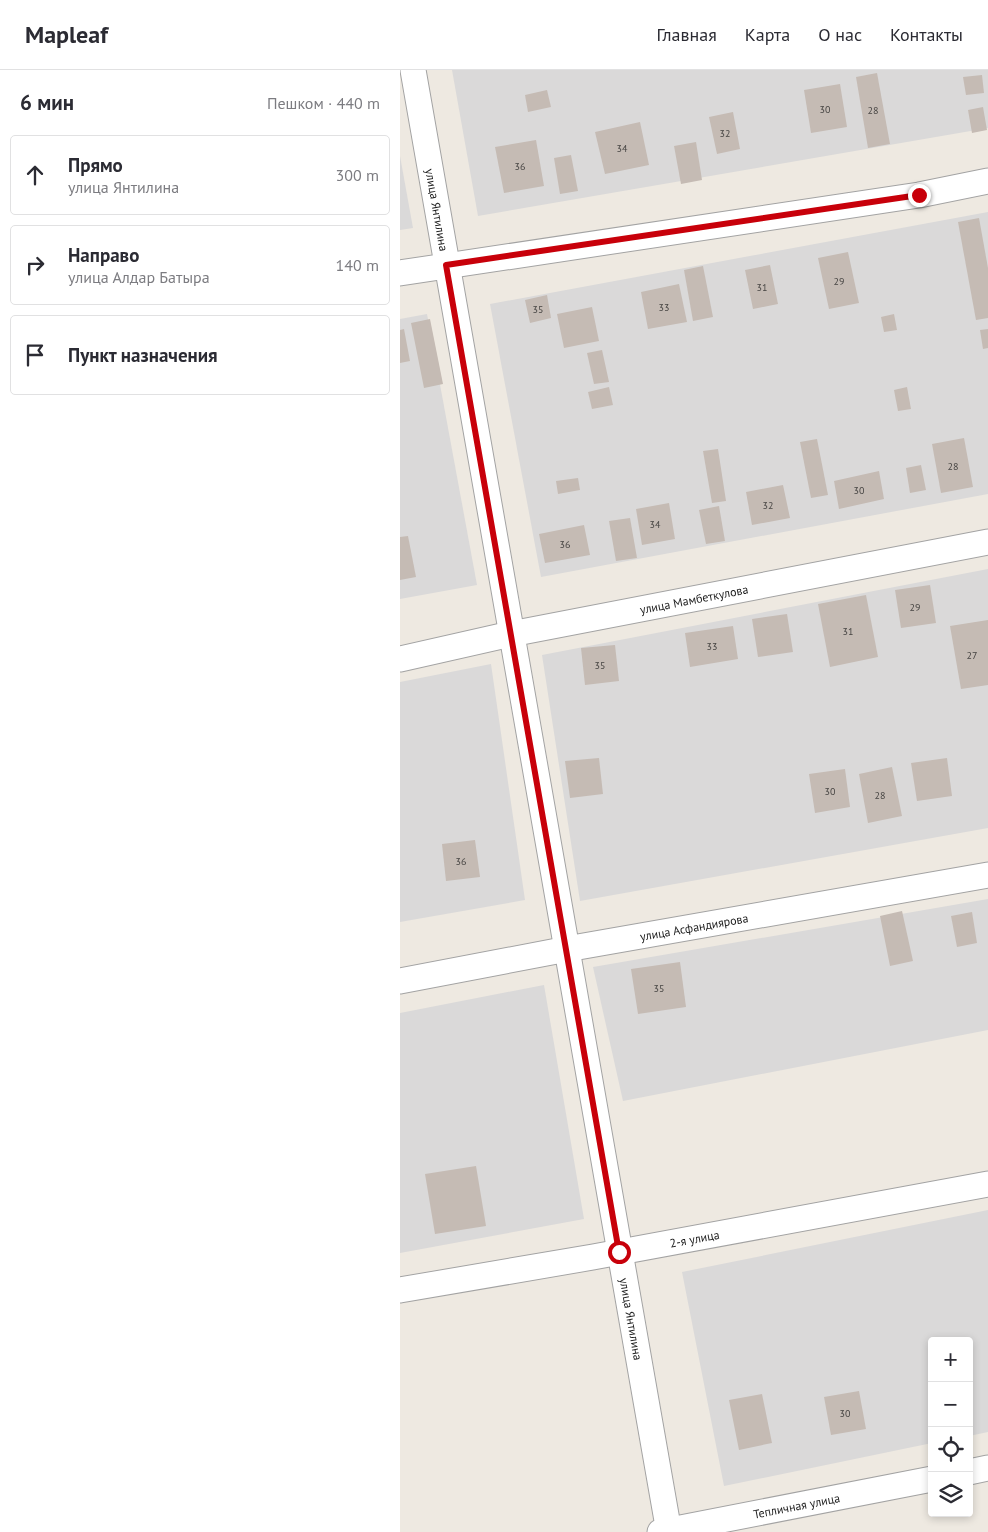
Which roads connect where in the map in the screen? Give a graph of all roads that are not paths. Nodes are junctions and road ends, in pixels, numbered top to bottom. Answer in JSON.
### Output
{"nodes":[{"id":1,"x":413,"y":70,"type":"edge"},
{"id":2,"x":988,"y":181,"type":"edge"},
{"id":3,"x":446,"y":265,"type":"junction"},
{"id":4,"x":400,"y":273,"type":"edge"},
{"id":5,"x":988,"y":542,"type":"edge"},
{"id":6,"x":511,"y":634,"type":"junction"},
{"id":7,"x":400,"y":659,"type":"edge"},
{"id":8,"x":988,"y":875,"type":"edge"},
{"id":9,"x":566,"y":950,"type":"junction"},
{"id":10,"x":400,"y":982,"type":"edge"},
{"id":11,"x":988,"y":1184,"type":"edge"},
{"id":12,"x":619,"y":1252,"type":"junction"},
{"id":13,"x":400,"y":1290,"type":"edge"},
{"id":14,"x":988,"y":1468,"type":"edge"},
{"id":15,"x":973,"y":1471,"type":"edge"},
{"id":16,"x":928,"y":1480,"type":"edge"},
{"id":17,"x":666,"y":1532,"type":"edge"}],
"edges":[{"from":1,"to":3,"type":"street","name":"улица Янтилина"},
{"from":2,"to":3,"type":"street"},
{"from":3,"to":4,"type":"street"},
{"from":3,"to":6,"type":"street","name":"улица Янтилина"},
{"from":5,"to":6,"type":"street","name":"улица Мамбеткулова"},
{"from":6,"to":7,"type":"street","name":"улица Мамбеткулова"},
{"from":6,"to":9,"type":"street","name":"улица Янтилина"},
{"from":8,"to":9,"type":"street","name":"улица Асфандиярова"},
{"from":9,"to":10,"type":"street","name":"улица Асфандиярова"},
{"from":9,"to":12,"type":"street","name":"улица Янтилина"},
{"from":11,"to":12,"type":"street","name":"2-я улица"},
{"from":12,"to":13,"type":"street","name":"2-я улица"},
{"from":12,"to":17,"type":"street","name":"улица Янтилина"},
{"from":14,"to":15,"type":"street"},
{"from":16,"to":17,"type":"street","name":"Тепличная улица"}]}
